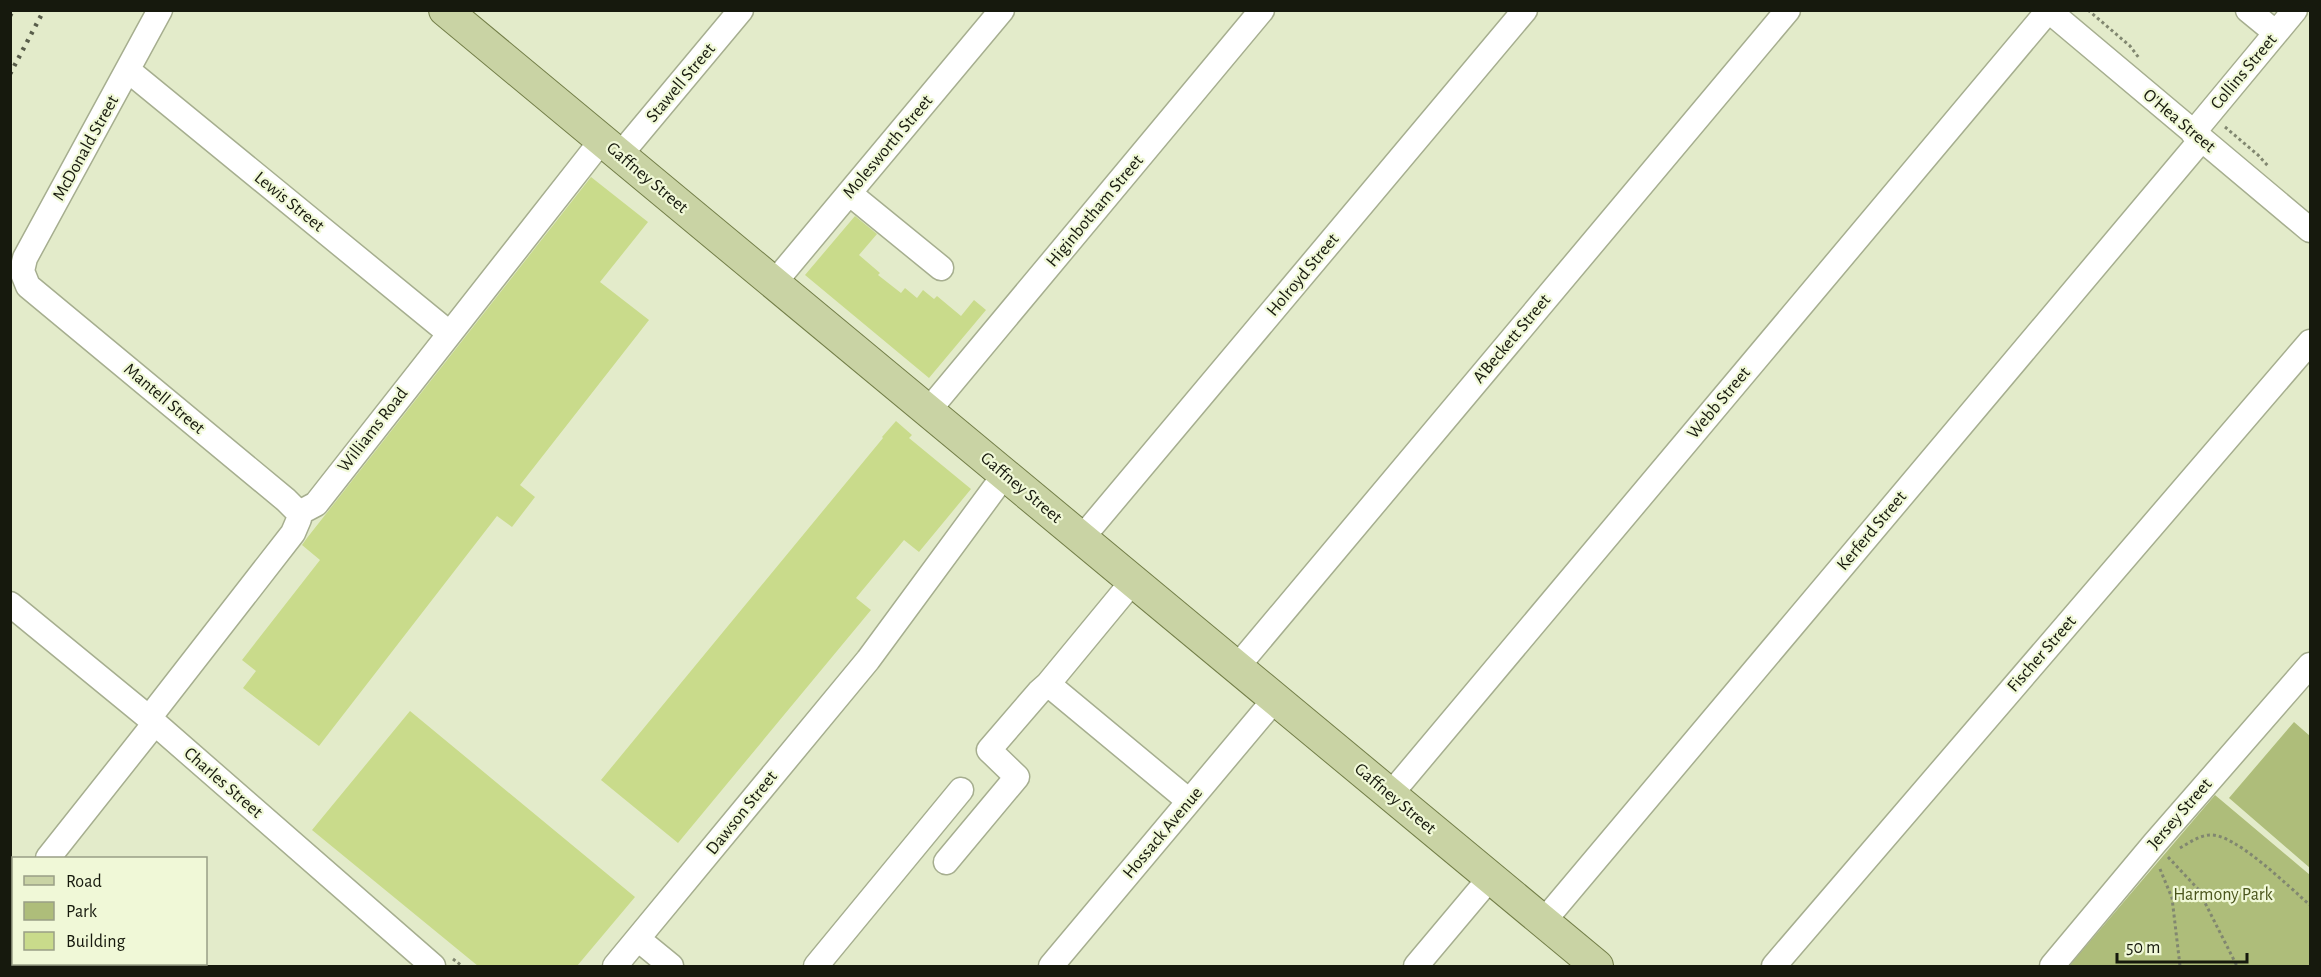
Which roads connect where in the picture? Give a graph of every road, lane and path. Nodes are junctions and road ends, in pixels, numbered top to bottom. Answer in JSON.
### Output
{"nodes":[{"id":1,"x":160,"y":10,"type":"edge"},
{"id":2,"x":741,"y":10,"type":"edge"},
{"id":3,"x":1002,"y":10,"type":"edge"},
{"id":4,"x":1262,"y":10,"type":"edge"},
{"id":5,"x":1525,"y":10,"type":"edge"},
{"id":6,"x":1788,"y":10,"type":"edge"},
{"id":7,"x":2248,"y":10,"type":"edge"},
{"id":8,"x":2295,"y":10,"type":"edge"},
{"id":9,"x":2048,"y":11,"type":"edge"},
{"id":10,"x":457,"y":14,"type":"edge"},
{"id":11,"x":2276,"y":33,"type":"junction"},
{"id":12,"x":129,"y":70,"type":"junction"},
{"id":13,"x":2197,"y":136,"type":"junction"},
{"id":14,"x":611,"y":148,"type":"junction"},
{"id":15,"x":849,"y":193,"type":"junction"},
{"id":16,"x":2310,"y":230,"type":"edge"},
{"id":17,"x":941,"y":268,"type":"dead end"},
{"id":18,"x":774,"y":283,"type":"junction"},
{"id":19,"x":28,"y":286,"type":"joint"},
{"id":20,"x":448,"y":333,"type":"junction"},
{"id":21,"x":2310,"y":342,"type":"edge"},
{"id":22,"x":928,"y":411,"type":"junction"},
{"id":23,"x":1011,"y":480,"type":"junction"},
{"id":24,"x":299,"y":513,"type":"junction"},
{"id":25,"x":1082,"y":539,"type":"junction"},
{"id":26,"x":1133,"y":581,"type":"junction"},
{"id":27,"x":10,"y":604,"type":"edge"},
{"id":28,"x":2310,"y":665,"type":"edge"},
{"id":29,"x":1237,"y":667,"type":"junction"},
{"id":30,"x":1048,"y":684,"type":"junction"},
{"id":31,"x":1275,"y":699,"type":"junction"},
{"id":32,"x":152,"y":721,"type":"junction"},
{"id":33,"x":961,"y":790,"type":"dead end"},
{"id":34,"x":1389,"y":795,"type":"junction"},
{"id":35,"x":1189,"y":801,"type":"junction"},
{"id":36,"x":2166,"y":856,"type":"junction"},
{"id":37,"x":49,"y":857,"type":"edge"},
{"id":38,"x":946,"y":862,"type":"dead end"},
{"id":39,"x":1490,"y":878,"type":"junction"},
{"id":40,"x":2310,"y":905,"type":"edge"},
{"id":41,"x":1543,"y":922,"type":"junction"},
{"id":42,"x":638,"y":939,"type":"junction"},
{"id":43,"x":433,"y":966,"type":"edge"},
{"id":44,"x":615,"y":966,"type":"edge"},
{"id":45,"x":671,"y":966,"type":"edge"},
{"id":46,"x":816,"y":966,"type":"edge"},
{"id":47,"x":1051,"y":966,"type":"edge"},
{"id":48,"x":1416,"y":966,"type":"edge"},
{"id":49,"x":1596,"y":966,"type":"edge"},
{"id":50,"x":1774,"y":966,"type":"edge"},
{"id":51,"x":2052,"y":966,"type":"edge"},
{"id":52,"x":2180,"y":966,"type":"edge"},
{"id":53,"x":2237,"y":966,"type":"edge"}],
"edges":[{"from":1,"to":12,"type":"street","name":"McDonald Street"},
{"from":2,"to":14,"type":"street","name":"Stawell Street"},
{"from":3,"to":15,"type":"street","name":"Molesworth Street"},
{"from":4,"to":22,"type":"street","name":"Higinbotham Street"},
{"from":5,"to":25,"type":"street","name":"Holroyd Street"},
{"from":6,"to":29,"type":"street","name":"A'Beckett Street"},
{"from":7,"to":11,"type":"street"},
{"from":8,"to":11,"type":"street","name":"Collins Street"},
{"from":9,"to":13,"type":"street","name":"O'Hea Street"},
{"from":9,"to":34,"type":"street","name":"Webb Street"},
{"from":10,"to":14,"type":"main road","name":"Gaffney Street"},
{"from":11,"to":13,"type":"street","name":"Collins Street"},
{"from":12,"to":19,"type":"street","name":"McDonald Street"},
{"from":12,"to":20,"type":"street","name":"Lewis Street"},
{"from":13,"to":16,"type":"street","name":"O'Hea Street"},
{"from":13,"to":41,"type":"street","name":"Kerferd Street"},
{"from":14,"to":18,"type":"main road","name":"Gaffney Street"},
{"from":14,"to":20,"type":"street","name":"Williams Road"},
{"from":15,"to":17,"type":"street"},
{"from":15,"to":18,"type":"street","name":"Molesworth Street"},
{"from":18,"to":22,"type":"main road","name":"Gaffney Street"},
{"from":19,"to":24,"type":"street","name":"Mantell Street"},
{"from":20,"to":24,"type":"street","name":"Williams Road"},
{"from":21,"to":50,"type":"street","name":"Fischer Street"},
{"from":22,"to":23,"type":"main road","name":"Gaffney Street"},
{"from":23,"to":25,"type":"main road","name":"Gaffney Street"},
{"from":23,"to":42,"type":"street","name":"Dawson Street"},
{"from":24,"to":32,"type":"street"},
{"from":25,"to":26,"type":"main road","name":"Gaffney Street"},
{"from":26,"to":29,"type":"main road","name":"Gaffney Street"},
{"from":26,"to":30,"type":"street"},
{"from":27,"to":32,"type":"street","name":"Charles Street"},
{"from":28,"to":51,"type":"street","name":"Jersey Street"},
{"from":29,"to":31,"type":"main road","name":"Gaffney Street"},
{"from":30,"to":35,"type":"street"},
{"from":30,"to":38,"type":"street"},
{"from":31,"to":34,"type":"main road","name":"Gaffney Street"},
{"from":31,"to":35,"type":"street","name":"Hossack Avenue"},
{"from":32,"to":37,"type":"street"},
{"from":32,"to":43,"type":"street","name":"Charles Street"},
{"from":33,"to":46,"type":"street"},
{"from":34,"to":39,"type":"main road","name":"Gaffney Street"},
{"from":35,"to":47,"type":"street","name":"Hossack Avenue"},
{"from":36,"to":40,"type":"path"},
{"from":36,"to":52,"type":"path"},
{"from":36,"to":53,"type":"path"},
{"from":39,"to":41,"type":"main road","name":"Gaffney Street"},
{"from":39,"to":48,"type":"street"},
{"from":41,"to":49,"type":"main road","name":"Gaffney Street"},
{"from":42,"to":44,"type":"street","name":"Dawson Street"},
{"from":42,"to":45,"type":"street"}]}
